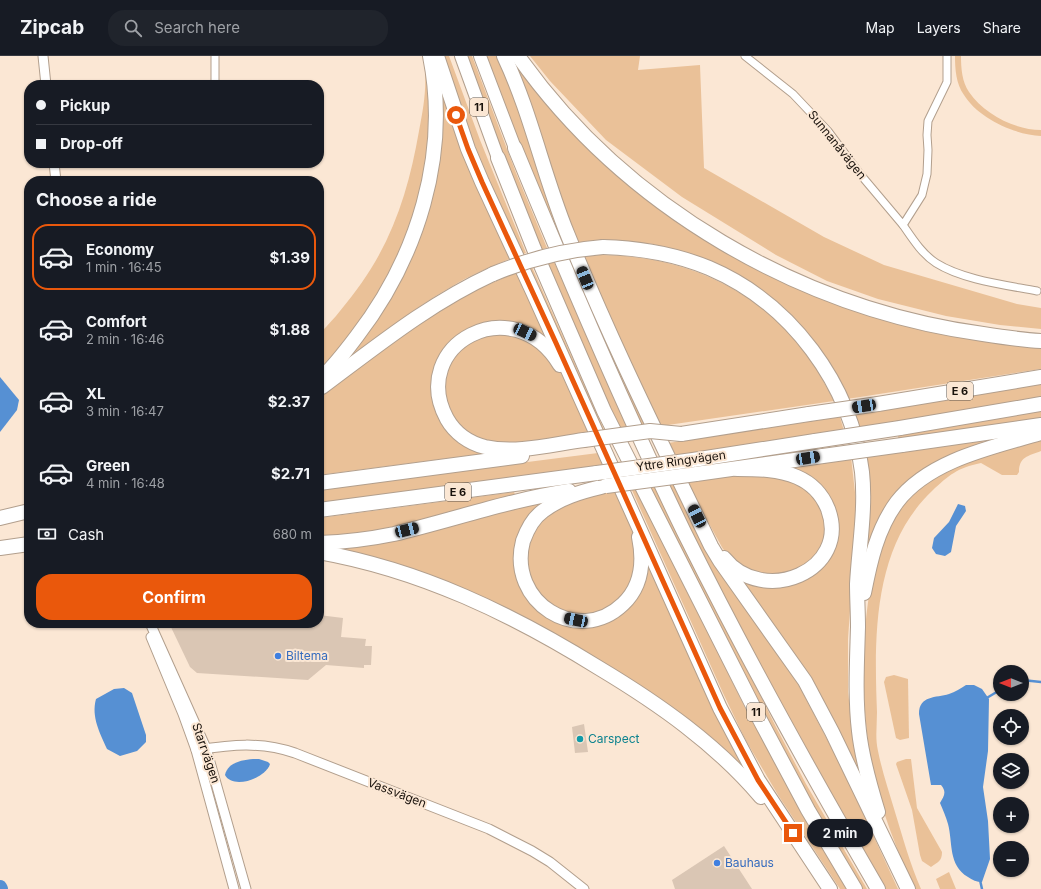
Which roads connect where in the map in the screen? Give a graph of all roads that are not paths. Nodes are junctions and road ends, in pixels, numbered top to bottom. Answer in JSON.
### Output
{"nodes":[{"id":1,"x":43,"y":56,"type":"edge"},
{"id":2,"x":215,"y":56,"type":"edge"},
{"id":3,"x":430,"y":56,"type":"edge"},
{"id":4,"x":437,"y":56,"type":"edge"},
{"id":5,"x":461,"y":56,"type":"edge"},
{"id":6,"x":480,"y":56,"type":"edge"},
{"id":7,"x":504,"y":56,"type":"edge"},
{"id":8,"x":518,"y":56,"type":"edge"},
{"id":9,"x":745,"y":56,"type":"edge"},
{"id":10,"x":947,"y":56,"type":"edge"},
{"id":11,"x":45,"y":80,"type":"edge"},
{"id":12,"x":215,"y":80,"type":"edge"},
{"id":13,"x":515,"y":148,"type":"joint"},
{"id":14,"x":498,"y":158,"type":"joint"},
{"id":15,"x":903,"y":225,"type":"junction"},
{"id":16,"x":1037,"y":291,"type":"dead end"},
{"id":17,"x":1041,"y":341,"type":"edge"},
{"id":18,"x":324,"y":374,"type":"edge"},
{"id":19,"x":1041,"y":377,"type":"edge"},
{"id":20,"x":324,"y":385,"type":"edge"},
{"id":21,"x":1041,"y":404,"type":"edge"},
{"id":22,"x":590,"y":420,"type":"junction"},
{"id":23,"x":1041,"y":425,"type":"edge"},
{"id":24,"x":1041,"y":433,"type":"edge"},
{"id":25,"x":585,"y":444,"type":"junction"},
{"id":26,"x":737,"y":469,"type":"junction"},
{"id":27,"x":324,"y":482,"type":"edge"},
{"id":28,"x":608,"y":484,"type":"junction"},
{"id":29,"x":324,"y":509,"type":"edge"},
{"id":30,"x":24,"y":512,"type":"edge"},
{"id":31,"x":24,"y":516,"type":"edge"},
{"id":32,"x":697,"y":516,"type":"junction"},
{"id":33,"x":0,"y":518,"type":"edge"},
{"id":34,"x":324,"y":543,"type":"edge"},
{"id":35,"x":24,"y":545,"type":"edge"},
{"id":36,"x":24,"y":548,"type":"edge"},
{"id":37,"x":0,"y":549,"type":"edge"},
{"id":38,"x":324,"y":553,"type":"edge"},
{"id":39,"x":858,"y":625,"type":"junction"},
{"id":40,"x":147,"y":628,"type":"edge"},
{"id":41,"x":152,"y":628,"type":"edge"},
{"id":42,"x":206,"y":748,"type":"junction"},
{"id":43,"x":196,"y":750,"type":"junction"},
{"id":44,"x":224,"y":811,"type":"junction"},
{"id":45,"x":213,"y":814,"type":"junction"},
{"id":46,"x":890,"y":849,"type":"junction"},
{"id":47,"x":234,"y":889,"type":"edge"},
{"id":48,"x":246,"y":889,"type":"edge"},
{"id":49,"x":584,"y":889,"type":"edge"},
{"id":50,"x":825,"y":889,"type":"edge"},
{"id":51,"x":830,"y":889,"type":"edge"},
{"id":52,"x":855,"y":889,"type":"edge"},
{"id":53,"x":878,"y":889,"type":"edge"},
{"id":54,"x":908,"y":889,"type":"edge"}],
"edges":[{"from":1,"to":11,"type":"street"},
{"from":2,"to":12,"type":"street"},
{"from":3,"to":18,"type":"highway"},
{"from":4,"to":22,"type":"highway"},
{"from":5,"to":14,"type":"main road","number":"11"},
{"from":6,"to":13,"type":"main road","number":"11"},
{"from":7,"to":32,"type":"highway"},
{"from":8,"to":17,"type":"highway"},
{"from":9,"to":15,"type":"street","name":"Sunnanåvägen"},
{"from":10,"to":15,"type":"street"},
{"from":13,"to":53,"type":"highway","number":"11"},
{"from":14,"to":52,"type":"highway","number":"11"},
{"from":15,"to":16,"type":"street","name":"Sunnanåvägen"},
{"from":19,"to":25,"type":"highway","number":"E 6","bridge":true},
{"from":20,"to":39,"type":"highway","bridge":true},
{"from":21,"to":29,"type":"highway","name":"Yttre Ringvägen","number":"E 6","bridge":true},
{"from":22,"to":25,"type":"highway"},
{"from":22,"to":28,"type":"highway"},
{"from":23,"to":26,"type":"highway","bridge":true},
{"from":24,"to":39,"type":"highway"},
{"from":25,"to":27,"type":"highway","number":"E 6"},
{"from":26,"to":28,"type":"highway","bridge":true},
{"from":26,"to":32,"type":"highway"},
{"from":28,"to":28,"type":"highway"},
{"from":28,"to":34,"type":"highway"},
{"from":28,"to":51,"type":"highway"},
{"from":30,"to":33,"type":"highway"},
{"from":31,"to":33,"type":"highway"},
{"from":32,"to":46,"type":"highway"},
{"from":35,"to":37,"type":"highway"},
{"from":36,"to":37,"type":"highway"},
{"from":38,"to":50,"type":"highway"},
{"from":39,"to":46,"type":"highway"},
{"from":40,"to":43,"type":"street","name":"Starrvägen"},
{"from":41,"to":42,"type":"street","name":"Starrvägen"},
{"from":42,"to":43,"type":"street","name":"Vassvägen"},
{"from":42,"to":44,"type":"street","name":"Starrvägen"},
{"from":42,"to":49,"type":"street","name":"Vassvägen"},
{"from":43,"to":45,"type":"street","name":"Starrvägen"},
{"from":44,"to":45,"type":"street"},
{"from":44,"to":48,"type":"street","name":"Starrvägen"},
{"from":45,"to":47,"type":"street","name":"Starrvägen"},
{"from":46,"to":54,"type":"highway"}]}
